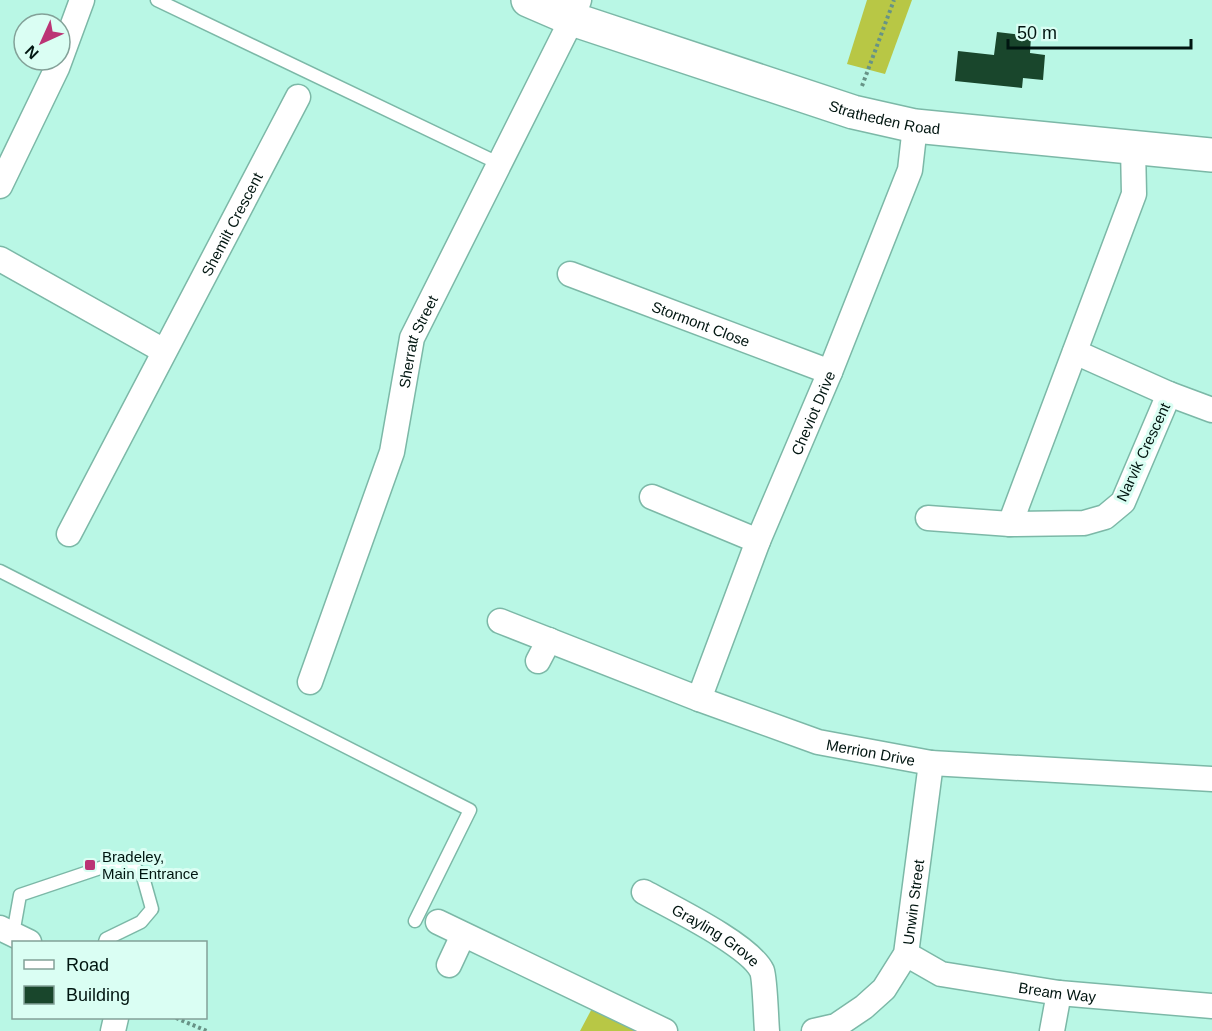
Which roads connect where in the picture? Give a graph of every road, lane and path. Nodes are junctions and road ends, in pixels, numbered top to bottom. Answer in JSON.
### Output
{"nodes":[{"id":1,"x":82,"y":0,"type":"edge"},
{"id":2,"x":157,"y":0,"type":"edge"},
{"id":3,"x":528,"y":0,"type":"edge"},
{"id":4,"x":894,"y":0,"type":"edge"},
{"id":5,"x":576,"y":9,"type":"edge"},
{"id":6,"x":298,"y":97,"type":"dead end"},
{"id":7,"x":853,"y":112,"type":"junction"},
{"id":8,"x":915,"y":126,"type":"junction"},
{"id":9,"x":1133,"y":147,"type":"junction"},
{"id":10,"x":1212,"y":155,"type":"edge"},
{"id":11,"x":500,"y":164,"type":"junction"},
{"id":12,"x":0,"y":186,"type":"edge"},
{"id":13,"x":0,"y":259,"type":"edge"},
{"id":14,"x":569,"y":276,"type":"dead end"},
{"id":15,"x":164,"y":351,"type":"junction"},
{"id":16,"x":1075,"y":352,"type":"junction"},
{"id":17,"x":830,"y":372,"type":"junction"},
{"id":18,"x":1170,"y":394,"type":"junction"},
{"id":19,"x":1210,"y":405,"type":"edge"},
{"id":20,"x":652,"y":497,"type":"dead end"},
{"id":21,"x":928,"y":518,"type":"dead end"},
{"id":22,"x":1010,"y":524,"type":"junction"},
{"id":23,"x":69,"y":534,"type":"dead end"},
{"id":24,"x":758,"y":541,"type":"junction"},
{"id":25,"x":0,"y":571,"type":"edge"},
{"id":26,"x":500,"y":621,"type":"dead end"},
{"id":27,"x":310,"y":682,"type":"dead end"},
{"id":28,"x":699,"y":699,"type":"junction"},
{"id":29,"x":931,"y":763,"type":"junction"},
{"id":30,"x":1212,"y":779,"type":"edge"},
{"id":31,"x":644,"y":892,"type":"dead end"},
{"id":32,"x":426,"y":921,"type":"joint"},
{"id":33,"x":14,"y":935,"type":"edge"},
{"id":34,"x":463,"y":935,"type":"junction"},
{"id":35,"x":105,"y":941,"type":"edge"},
{"id":36,"x":906,"y":954,"type":"junction"},
{"id":37,"x":449,"y":965,"type":"dead end"},
{"id":38,"x":1059,"y":993,"type":"junction"},
{"id":39,"x":1212,"y":1006,"type":"edge"},
{"id":40,"x":180,"y":1019,"type":"edge"},
{"id":41,"x":207,"y":1031,"type":"edge"},
{"id":42,"x":665,"y":1031,"type":"edge"},
{"id":43,"x":767,"y":1031,"type":"edge"},
{"id":44,"x":814,"y":1031,"type":"edge"},
{"id":45,"x":1052,"y":1031,"type":"edge"}],
"edges":[{"from":1,"to":12,"type":"street"},
{"from":2,"to":11,"type":"lane"},
{"from":3,"to":5,"type":"street","name":"Stratheden Road"},
{"from":4,"to":7,"type":"path"},
{"from":5,"to":7,"type":"street","name":"Stratheden Road"},
{"from":5,"to":11,"type":"street","name":"Sherratt Street"},
{"from":6,"to":15,"type":"street","name":"Shemilt Crescent"},
{"from":7,"to":8,"type":"street","name":"Stratheden Road"},
{"from":8,"to":9,"type":"street","name":"Stratheden Road"},
{"from":8,"to":17,"type":"street","name":"Cheviot Drive"},
{"from":9,"to":10,"type":"street","name":"Stratheden Road"},
{"from":9,"to":16,"type":"street"},
{"from":11,"to":27,"type":"street","name":"Sherratt Street"},
{"from":13,"to":15,"type":"street"},
{"from":14,"to":17,"type":"street","name":"Stormont Close"},
{"from":15,"to":23,"type":"street","name":"Shemilt Crescent"},
{"from":16,"to":18,"type":"street","name":"Narvik Crescent"},
{"from":16,"to":22,"type":"street"},
{"from":17,"to":24,"type":"street","name":"Cheviot Drive"},
{"from":18,"to":19,"type":"street","name":"Narvik Crescent"},
{"from":18,"to":22,"type":"street","name":"Narvik Crescent"},
{"from":20,"to":24,"type":"street"},
{"from":21,"to":22,"type":"street","name":"Narvik Crescent"},
{"from":24,"to":28,"type":"street","name":"Cheviot Drive"},
{"from":25,"to":32,"type":"lane"},
{"from":26,"to":28,"type":"street","name":"Merrion Drive"},
{"from":28,"to":29,"type":"street","name":"Merrion Drive"},
{"from":29,"to":30,"type":"street","name":"Merrion Drive"},
{"from":29,"to":36,"type":"street","name":"Unwin Street"},
{"from":31,"to":43,"type":"street","name":"Grayling Grove"},
{"from":32,"to":34,"type":"street"},
{"from":33,"to":35,"type":"lane"},
{"from":34,"to":37,"type":"street"},
{"from":34,"to":42,"type":"street"},
{"from":36,"to":38,"type":"street","name":"Bream Way"},
{"from":36,"to":44,"type":"street","name":"Unwin Street"},
{"from":38,"to":39,"type":"street","name":"Bream Way"},
{"from":38,"to":45,"type":"street"},
{"from":40,"to":41,"type":"path"}]}
